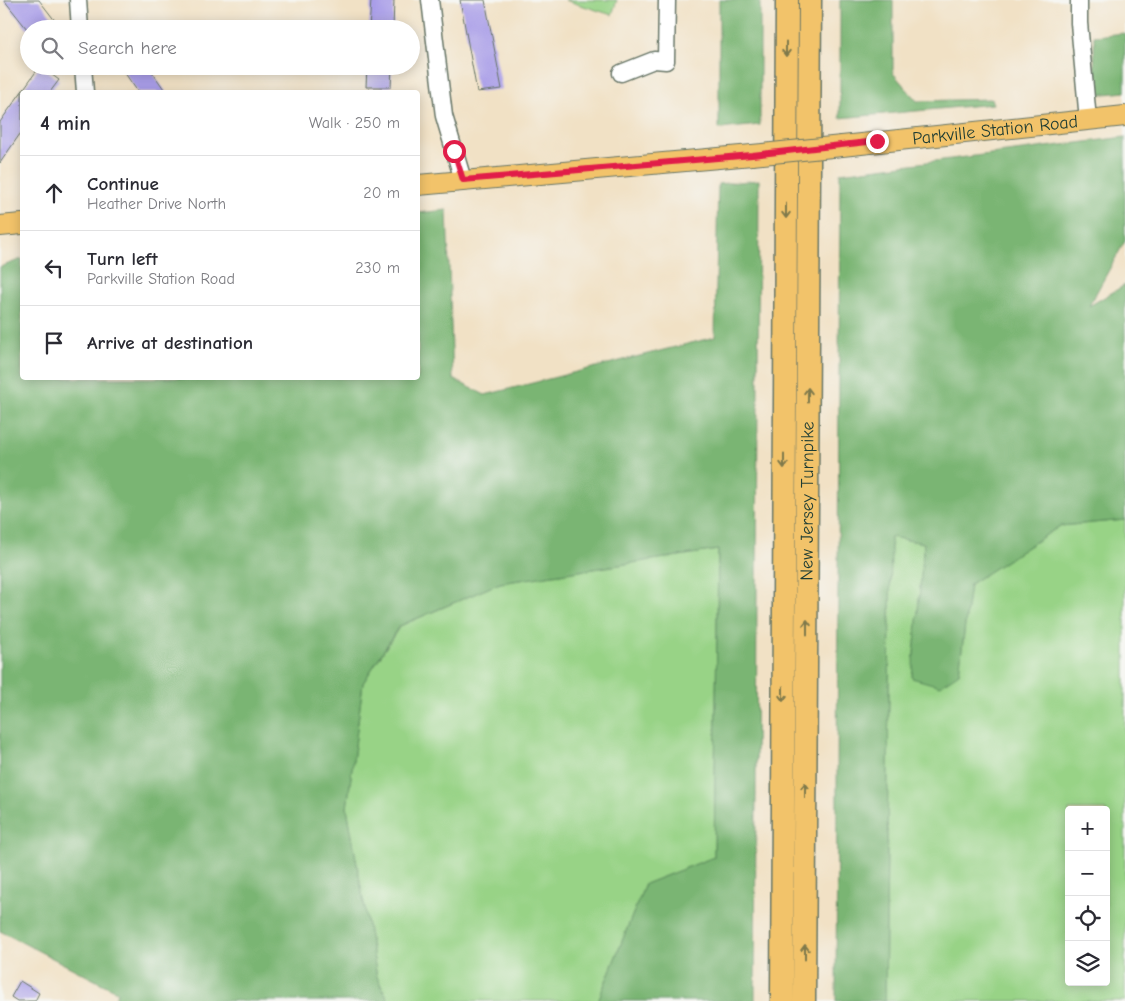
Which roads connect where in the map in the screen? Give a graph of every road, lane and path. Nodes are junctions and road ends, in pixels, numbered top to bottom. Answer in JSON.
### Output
{"nodes":[{"id":1,"x":78,"y":0,"type":"edge"},
{"id":2,"x":430,"y":0,"type":"edge"},
{"id":3,"x":667,"y":0,"type":"edge"},
{"id":4,"x":787,"y":0,"type":"edge"},
{"id":5,"x":810,"y":0,"type":"edge"},
{"id":6,"x":1080,"y":0,"type":"edge"},
{"id":7,"x":79,"y":20,"type":"edge"},
{"id":8,"x":621,"y":73,"type":"dead end"},
{"id":9,"x":84,"y":75,"type":"edge"},
{"id":10,"x":85,"y":90,"type":"edge"},
{"id":11,"x":1125,"y":116,"type":"edge"},
{"id":12,"x":1088,"y":120,"type":"junction"},
{"id":13,"x":463,"y":180,"type":"junction"},
{"id":14,"x":420,"y":185,"type":"edge"},
{"id":15,"x":20,"y":224,"type":"edge"},
{"id":16,"x":0,"y":226,"type":"edge"},
{"id":17,"x":782,"y":1001,"type":"edge"},
{"id":18,"x":804,"y":1001,"type":"edge"}],
"edges":[{"from":1,"to":7,"type":"street"},
{"from":2,"to":13,"type":"street"},
{"from":3,"to":8,"type":"street"},
{"from":4,"to":17,"type":"highway","name":"New Jersey Turnpike","one_way":true},
{"from":18,"to":5,"type":"highway","name":"New Jersey Turnpike","one_way":true},
{"from":6,"to":12,"type":"street"},
{"from":9,"to":10,"type":"street"},
{"from":11,"to":12,"type":"main road","name":"Parkville Station Road"},
{"from":12,"to":13,"type":"main road","name":"Parkville Station Road","bridge":true},
{"from":13,"to":14,"type":"main road","name":"Parkville Station Road"},
{"from":15,"to":16,"type":"main road"}]}
